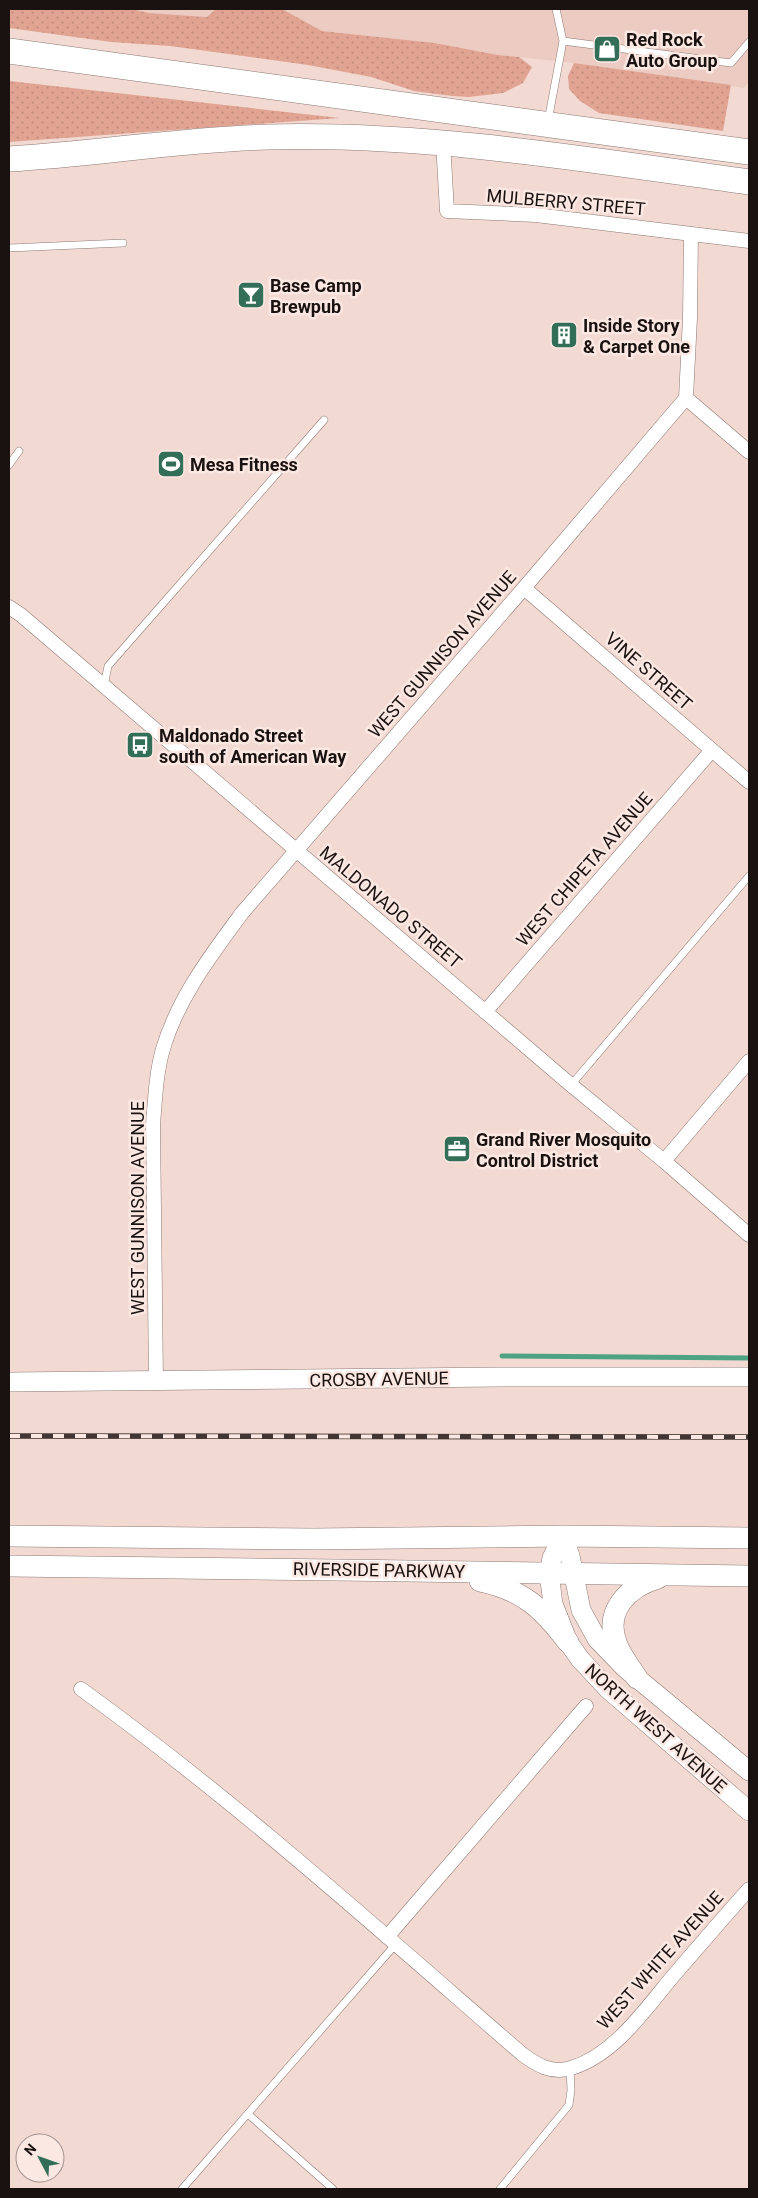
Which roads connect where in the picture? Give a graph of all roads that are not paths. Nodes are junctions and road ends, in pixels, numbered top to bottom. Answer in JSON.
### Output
{"nodes":[{"id":1,"x":556,"y":9,"type":"edge"},
{"id":2,"x":563,"y":41,"type":"junction"},
{"id":3,"x":749,"y":42,"type":"edge"},
{"id":4,"x":9,"y":51,"type":"edge"},
{"id":5,"x":547,"y":124,"type":"junction"},
{"id":6,"x":443,"y":142,"type":"junction"},
{"id":7,"x":749,"y":152,"type":"edge"},
{"id":8,"x":9,"y":160,"type":"edge"},
{"id":9,"x":749,"y":182,"type":"edge"},
{"id":10,"x":691,"y":234,"type":"junction"},
{"id":11,"x":749,"y":241,"type":"edge"},
{"id":12,"x":122,"y":243,"type":"dead end"},
{"id":13,"x":9,"y":248,"type":"edge"},
{"id":14,"x":686,"y":398,"type":"junction"},
{"id":15,"x":324,"y":420,"type":"dead end"},
{"id":16,"x":19,"y":451,"type":"dead end"},
{"id":17,"x":749,"y":452,"type":"edge"},
{"id":18,"x":9,"y":465,"type":"edge"},
{"id":19,"x":524,"y":588,"type":"junction"},
{"id":20,"x":9,"y":607,"type":"edge"},
{"id":21,"x":104,"y":686,"type":"junction"},
{"id":22,"x":712,"y":750,"type":"junction"},
{"id":23,"x":749,"y":782,"type":"edge"},
{"id":24,"x":296,"y":851,"type":"junction"},
{"id":25,"x":749,"y":876,"type":"edge"},
{"id":26,"x":485,"y":1012,"type":"junction"},
{"id":27,"x":749,"y":1061,"type":"edge"},
{"id":28,"x":570,"y":1085,"type":"junction"},
{"id":29,"x":664,"y":1161,"type":"junction"},
{"id":30,"x":749,"y":1235,"type":"edge"},
{"id":31,"x":749,"y":1377,"type":"edge"},
{"id":32,"x":156,"y":1381,"type":"junction"},
{"id":33,"x":9,"y":1382,"type":"edge"},
{"id":34,"x":9,"y":1536,"type":"edge"},
{"id":35,"x":562,"y":1536,"type":"junction"},
{"id":36,"x":749,"y":1538,"type":"edge"},
{"id":37,"x":9,"y":1566,"type":"edge"},
{"id":38,"x":441,"y":1572,"type":"junction"},
{"id":39,"x":549,"y":1573,"type":"junction"},
{"id":40,"x":574,"y":1574,"type":"junction"},
{"id":41,"x":667,"y":1575,"type":"junction"},
{"id":42,"x":749,"y":1576,"type":"edge"},
{"id":43,"x":568,"y":1642,"type":"junction"},
{"id":44,"x":637,"y":1678,"type":"junction"},
{"id":45,"x":81,"y":1689,"type":"dead end"},
{"id":46,"x":586,"y":1706,"type":"dead end"},
{"id":47,"x":749,"y":1771,"type":"edge"},
{"id":48,"x":749,"y":1811,"type":"edge"},
{"id":49,"x":749,"y":1889,"type":"edge"},
{"id":50,"x":391,"y":1941,"type":"junction"},
{"id":51,"x":570,"y":2068,"type":"junction"},
{"id":52,"x":248,"y":2114,"type":"junction"},
{"id":53,"x":182,"y":2189,"type":"edge"},
{"id":54,"x":333,"y":2189,"type":"edge"},
{"id":55,"x":500,"y":2189,"type":"edge"}],
"edges":[{"from":1,"to":2,"type":"lane"},
{"from":2,"to":3,"type":"lane"},
{"from":2,"to":5,"type":"lane"},
{"from":4,"to":5,"type":"highway"},
{"from":5,"to":7,"type":"highway"},
{"from":6,"to":8,"type":"highway"},
{"from":6,"to":9,"type":"highway"},
{"from":6,"to":10,"type":"street","name":"MULBERRY STREET"},
{"from":10,"to":11,"type":"street","name":"MULBERRY STREET"},
{"from":10,"to":14,"type":"street"},
{"from":12,"to":13,"type":"lane"},
{"from":14,"to":17,"type":"street"},
{"from":14,"to":19,"type":"street","name":"WEST GUNNISON AVENUE"},
{"from":15,"to":21,"type":"lane"},
{"from":16,"to":18,"type":"lane"},
{"from":19,"to":22,"type":"street","name":"VINE STREET"},
{"from":19,"to":24,"type":"street","name":"WEST GUNNISON AVENUE"},
{"from":20,"to":21,"type":"street","name":"MALDONADO STREET"},
{"from":21,"to":24,"type":"street","name":"MALDONADO STREET"},
{"from":22,"to":23,"type":"street","name":"VINE STREET"},
{"from":22,"to":26,"type":"street","name":"WEST CHIPETA AVENUE"},
{"from":24,"to":26,"type":"street","name":"MALDONADO STREET"},
{"from":24,"to":32,"type":"street","name":"WEST GUNNISON AVENUE"},
{"from":25,"to":28,"type":"lane"},
{"from":26,"to":28,"type":"street","name":"MALDONADO STREET"},
{"from":27,"to":29,"type":"street"},
{"from":28,"to":29,"type":"street","name":"MALDONADO STREET"},
{"from":29,"to":30,"type":"street","name":"MALDONADO STREET"},
{"from":31,"to":32,"type":"street","name":"CROSBY AVENUE"},
{"from":32,"to":33,"type":"street","name":"CROSBY AVENUE"},
{"from":34,"to":35,"type":"main road","name":"RIVERSIDE PARKWAY"},
{"from":35,"to":36,"type":"main road","name":"RIVERSIDE PARKWAY"},
{"from":35,"to":39,"type":"street","name":"NORTH WEST AVENUE"},
{"from":35,"to":40,"type":"street","name":"NORTH WEST AVENUE"},
{"from":37,"to":38,"type":"main road","name":"RIVERSIDE PARKWAY"},
{"from":38,"to":39,"type":"main road","name":"RIVERSIDE PARKWAY"},
{"from":38,"to":43,"type":"main road"},
{"from":39,"to":40,"type":"main road","name":"RIVERSIDE PARKWAY"},
{"from":39,"to":43,"type":"street","name":"NORTH WEST AVENUE"},
{"from":40,"to":41,"type":"main road","name":"RIVERSIDE PARKWAY"},
{"from":40,"to":44,"type":"street","name":"NORTH WEST AVENUE"},
{"from":41,"to":42,"type":"main road","name":"RIVERSIDE PARKWAY"},
{"from":41,"to":44,"type":"main road"},
{"from":43,"to":48,"type":"street","name":"NORTH WEST AVENUE"},
{"from":44,"to":47,"type":"street","name":"NORTH WEST AVENUE"},
{"from":45,"to":50,"type":"street"},
{"from":46,"to":50,"type":"street"},
{"from":49,"to":51,"type":"street","name":"WEST WHITE AVENUE"},
{"from":50,"to":51,"type":"street"},
{"from":50,"to":52,"type":"lane"},
{"from":51,"to":55,"type":"lane"},
{"from":52,"to":53,"type":"lane"},
{"from":52,"to":54,"type":"lane"}]}
